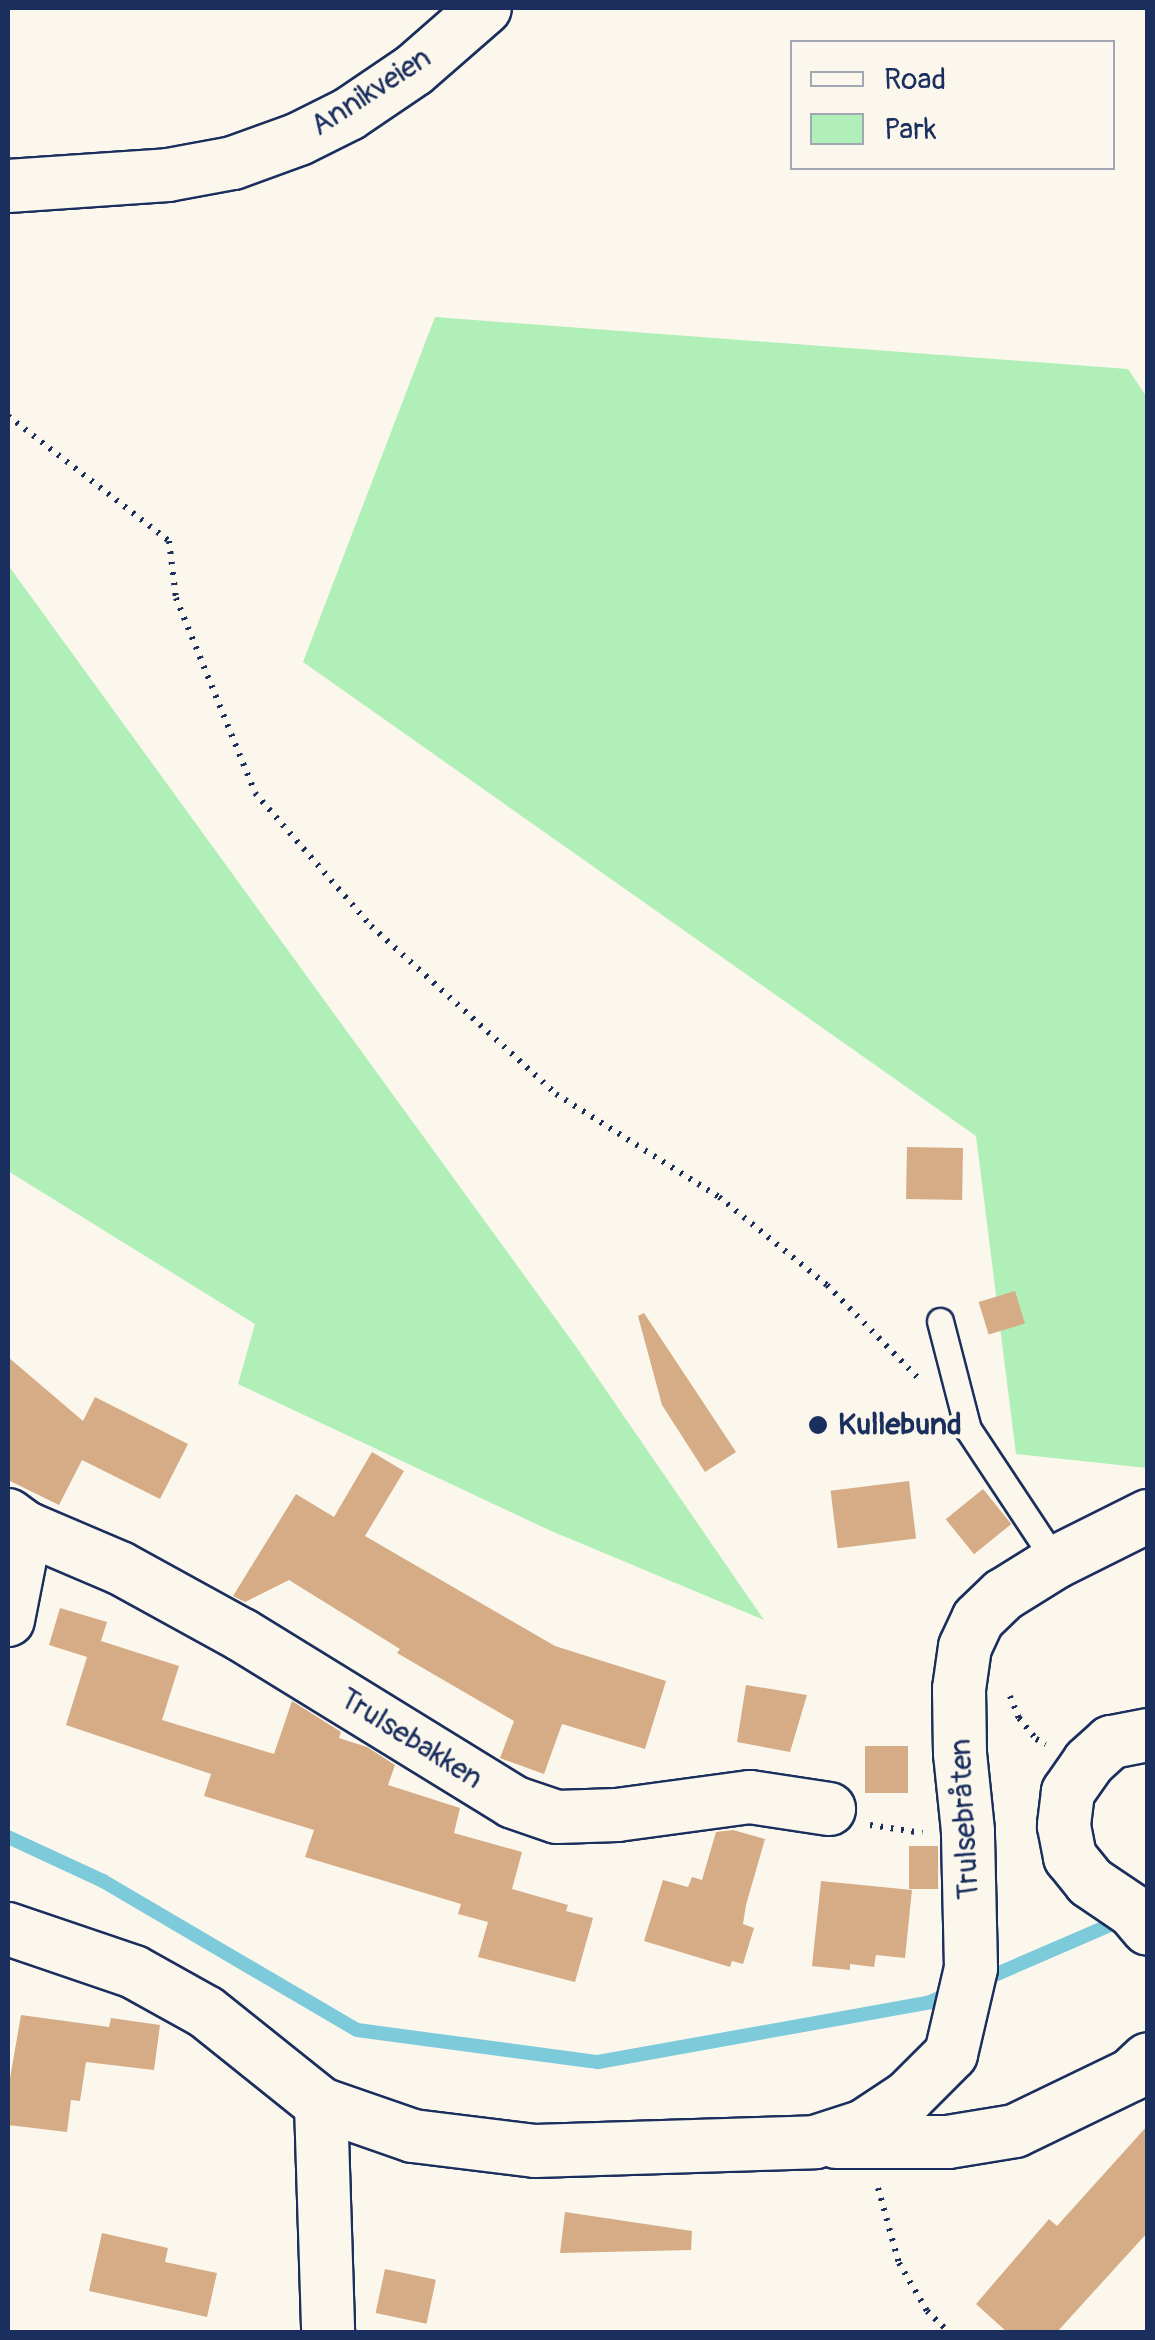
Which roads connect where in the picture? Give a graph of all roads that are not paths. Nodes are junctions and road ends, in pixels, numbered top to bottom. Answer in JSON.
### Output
{"nodes":[{"id":1,"x":486,"y":8,"type":"edge"},
{"id":2,"x":8,"y":186,"type":"edge"},
{"id":3,"x":940,"y":1320,"type":"dead end"},
{"id":4,"x":1148,"y":1516,"type":"edge"},
{"id":5,"x":17,"y":1521,"type":"edge"},
{"id":6,"x":1056,"y":1562,"type":"junction"},
{"id":7,"x":8,"y":1620,"type":"edge"},
{"id":8,"x":1148,"y":1735,"type":"edge"},
{"id":9,"x":830,"y":1809,"type":"road end"},
{"id":10,"x":8,"y":1929,"type":"edge"},
{"id":11,"x":1148,"y":1929,"type":"edge"},
{"id":12,"x":1148,"y":2059,"type":"edge"},
{"id":13,"x":321,"y":2104,"type":"junction"},
{"id":14,"x":815,"y":2142,"type":"junction"},
{"id":15,"x":328,"y":2332,"type":"edge"}],
"edges":[{"from":1,"to":2,"type":"street","name":"Annikveien"},
{"from":3,"to":6,"type":"lane"},
{"from":4,"to":6,"type":"street","name":"Trulsebråten"},
{"from":5,"to":7,"type":"street","name":"Trulsebakken"},
{"from":5,"to":9,"type":"street","name":"Trulsebakken"},
{"from":6,"to":14,"type":"street","name":"Trulsebråten"},
{"from":8,"to":11,"type":"street"},
{"from":10,"to":13,"type":"street","name":"Trulsebråten"},
{"from":12,"to":14,"type":"street","name":"Trulsebråten"},
{"from":13,"to":14,"type":"street","name":"Trulsebråten"},
{"from":13,"to":15,"type":"street"}]}
